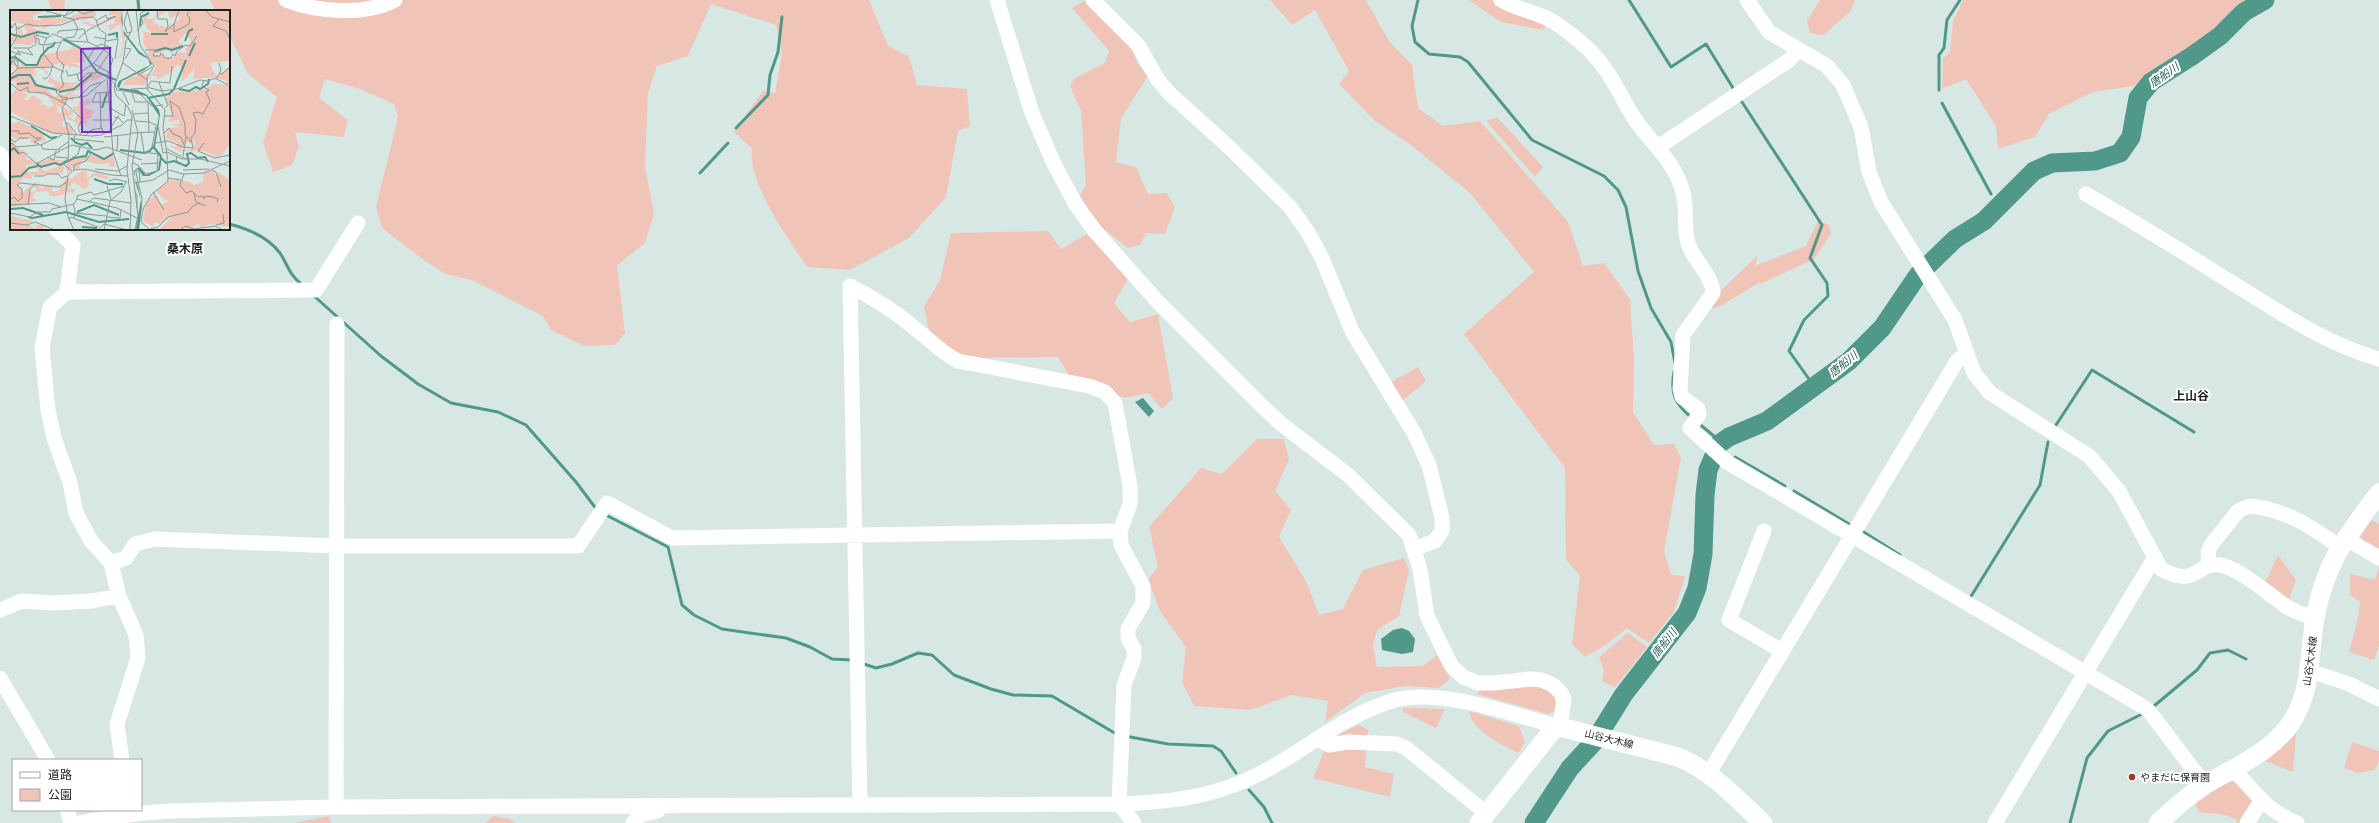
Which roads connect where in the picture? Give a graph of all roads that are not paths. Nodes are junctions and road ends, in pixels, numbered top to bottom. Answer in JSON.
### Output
{"nodes":[{"id":1,"x":286,"y":0,"type":"edge"},
{"id":2,"x":395,"y":0,"type":"edge"},
{"id":3,"x":997,"y":0,"type":"edge"},
{"id":4,"x":1093,"y":0,"type":"edge"},
{"id":5,"x":1501,"y":0,"type":"edge"},
{"id":6,"x":1747,"y":0,"type":"edge"},
{"id":7,"x":1798,"y":50,"type":"junction"},
{"id":8,"x":1658,"y":147,"type":"junction"},
{"id":9,"x":0,"y":154,"type":"edge"},
{"id":10,"x":10,"y":172,"type":"edge"},
{"id":11,"x":2086,"y":194,"type":"dead end"},
{"id":12,"x":358,"y":223,"type":"dead end"},
{"id":13,"x":57,"y":230,"type":"edge"},
{"id":14,"x":67,"y":292,"type":"junction"},
{"id":15,"x":337,"y":324,"type":"dead end"},
{"id":16,"x":1966,"y":353,"type":"junction"},
{"id":17,"x":2379,"y":360,"type":"edge"},
{"id":18,"x":2379,"y":493,"type":"edge"},
{"id":19,"x":1120,"y":531,"type":"junction"},
{"id":20,"x":1764,"y":531,"type":"dead end"},
{"id":21,"x":853,"y":535,"type":"junction"},
{"id":22,"x":1851,"y":535,"type":"junction"},
{"id":23,"x":2342,"y":543,"type":"junction"},
{"id":24,"x":337,"y":546,"type":"junction"},
{"id":25,"x":1414,"y":549,"type":"junction"},
{"id":26,"x":2155,"y":557,"type":"junction"},
{"id":27,"x":2379,"y":558,"type":"edge"},
{"id":28,"x":111,"y":563,"type":"junction"},
{"id":29,"x":2209,"y":566,"type":"junction"},
{"id":30,"x":119,"y":596,"type":"junction"},
{"id":31,"x":0,"y":610,"type":"edge"},
{"id":32,"x":2315,"y":619,"type":"junction"},
{"id":33,"x":1782,"y":651,"type":"junction"},
{"id":34,"x":2310,"y":671,"type":"junction"},
{"id":35,"x":2083,"y":673,"type":"junction"},
{"id":36,"x":0,"y":678,"type":"edge"},
{"id":37,"x":2379,"y":699,"type":"edge"},
{"id":38,"x":1556,"y":726,"type":"junction"},
{"id":39,"x":1318,"y":739,"type":"junction"},
{"id":40,"x":47,"y":759,"type":"edge"},
{"id":41,"x":122,"y":759,"type":"edge"},
{"id":42,"x":2233,"y":769,"type":"junction"},
{"id":43,"x":1709,"y":774,"type":"junction"},
{"id":44,"x":2205,"y":786,"type":"junction"},
{"id":45,"x":2261,"y":801,"type":"junction"},
{"id":46,"x":1119,"y":804,"type":"junction"},
{"id":47,"x":685,"y":805,"type":"junction"},
{"id":48,"x":860,"y":805,"type":"junction"},
{"id":49,"x":336,"y":807,"type":"junction"},
{"id":50,"x":67,"y":811,"type":"edge"},
{"id":51,"x":130,"y":816,"type":"edge"},
{"id":52,"x":1482,"y":818,"type":"edge"},
{"id":53,"x":71,"y":823,"type":"edge"},
{"id":54,"x":79,"y":823,"type":"edge"},
{"id":55,"x":633,"y":823,"type":"edge"},
{"id":56,"x":1134,"y":823,"type":"edge"},
{"id":57,"x":1763,"y":823,"type":"edge"},
{"id":58,"x":1995,"y":823,"type":"edge"},
{"id":59,"x":2158,"y":823,"type":"edge"},
{"id":60,"x":2247,"y":823,"type":"edge"},
{"id":61,"x":2297,"y":823,"type":"edge"}],
"edges":[{"from":1,"to":2,"type":"street"},
{"from":3,"to":25,"type":"street"},
{"from":4,"to":25,"type":"street"},
{"from":5,"to":8,"type":"street"},
{"from":6,"to":7,"type":"street"},
{"from":7,"to":8,"type":"street"},
{"from":7,"to":16,"type":"street"},
{"from":8,"to":22,"type":"street"},
{"from":9,"to":10,"type":"street"},
{"from":11,"to":17,"type":"street"},
{"from":12,"to":14,"type":"street"},
{"from":13,"to":14,"type":"street"},
{"from":14,"to":28,"type":"street"},
{"from":15,"to":24,"type":"street"},
{"from":16,"to":22,"type":"street"},
{"from":16,"to":26,"type":"street"},
{"from":18,"to":23,"type":"main road","name":"山谷大木線"},
{"from":19,"to":21,"type":"street"},
{"from":19,"to":21,"type":"street"},
{"from":19,"to":46,"type":"street"},
{"from":20,"to":33,"type":"street"},
{"from":21,"to":24,"type":"street"},
{"from":21,"to":48,"type":"street"},
{"from":22,"to":33,"type":"street"},
{"from":22,"to":35,"type":"street"},
{"from":23,"to":27,"type":"street"},
{"from":23,"to":29,"type":"street"},
{"from":23,"to":32,"type":"main road","name":"山谷大木線"},
{"from":24,"to":28,"type":"street"},
{"from":24,"to":49,"type":"street"},
{"from":25,"to":38,"type":"street"},
{"from":26,"to":29,"type":"street"},
{"from":26,"to":35,"type":"street"},
{"from":28,"to":30,"type":"street"},
{"from":29,"to":32,"type":"street"},
{"from":30,"to":31,"type":"street"},
{"from":30,"to":41,"type":"street"},
{"from":32,"to":34,"type":"main road","name":"山谷大木線"},
{"from":33,"to":43,"type":"street"},
{"from":34,"to":37,"type":"street"},
{"from":34,"to":42,"type":"main road","name":"山谷大木線"},
{"from":35,"to":44,"type":"street"},
{"from":35,"to":58,"type":"street"},
{"from":36,"to":40,"type":"street"},
{"from":38,"to":39,"type":"street"},
{"from":38,"to":43,"type":"main road","name":"山谷大木線"},
{"from":38,"to":52,"type":"main road"},
{"from":39,"to":46,"type":"street"},
{"from":39,"to":52,"type":"street"},
{"from":42,"to":44,"type":"main road","name":"山谷大木線"},
{"from":42,"to":45,"type":"street"},
{"from":43,"to":57,"type":"main road","name":"山谷大木線"},
{"from":44,"to":59,"type":"main road","name":"山谷大木線"},
{"from":45,"to":60,"type":"street"},
{"from":45,"to":61,"type":"street"},
{"from":46,"to":48,"type":"street"},
{"from":46,"to":56,"type":"street"},
{"from":47,"to":48,"type":"street"},
{"from":47,"to":49,"type":"street"},
{"from":47,"to":55,"type":"street"},
{"from":49,"to":51,"type":"street"},
{"from":50,"to":53,"type":"street"},
{"from":51,"to":54,"type":"street"}]}
